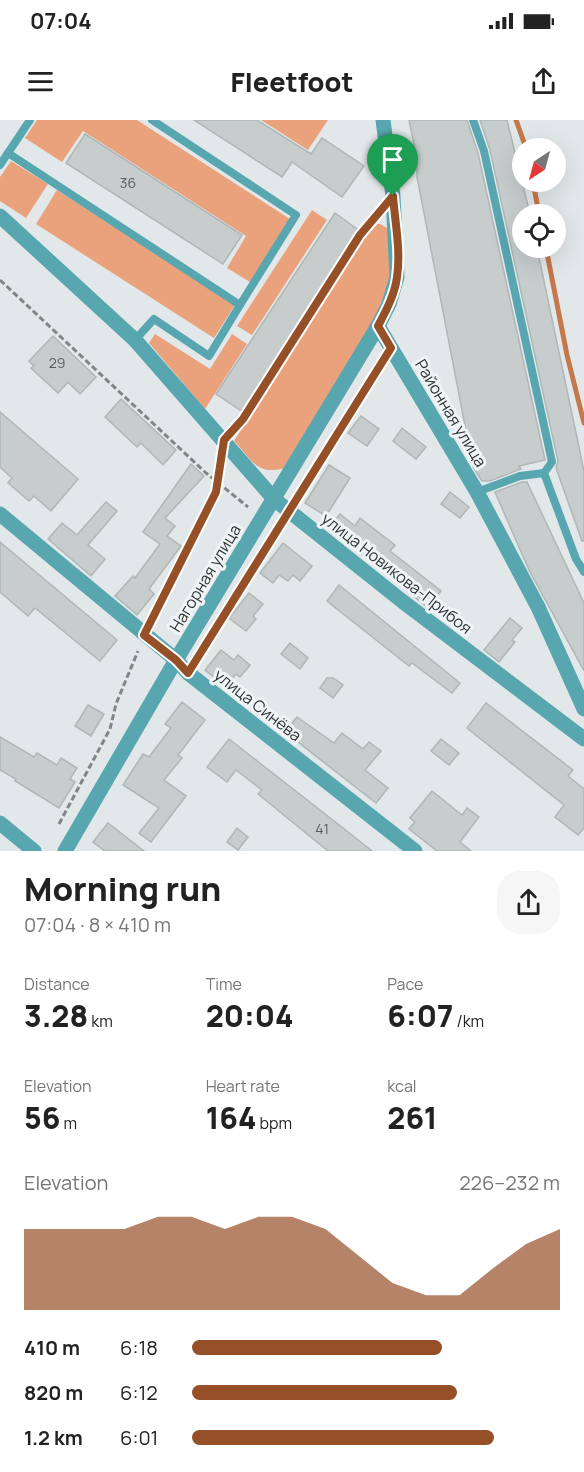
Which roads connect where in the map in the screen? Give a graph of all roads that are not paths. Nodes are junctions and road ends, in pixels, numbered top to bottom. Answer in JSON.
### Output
{"nodes":[{"id":1,"x":30,"y":120,"type":"edge"},
{"id":2,"x":152,"y":120,"type":"edge"},
{"id":3,"x":383,"y":120,"type":"edge"},
{"id":4,"x":473,"y":120,"type":"edge"},
{"id":5,"x":8,"y":153,"type":"junction"},
{"id":6,"x":0,"y":165,"type":"edge"},
{"id":7,"x":0,"y":216,"type":"edge"},
{"id":8,"x":240,"y":305,"type":"junction"},
{"id":9,"x":378,"y":326,"type":"junction"},
{"id":10,"x":135,"y":340,"type":"junction"},
{"id":11,"x":544,"y":472,"type":"junction"},
{"id":12,"x":477,"y":492,"type":"junction"},
{"id":13,"x":274,"y":499,"type":"junction"},
{"id":14,"x":0,"y":514,"type":"edge"},
{"id":15,"x":584,"y":572,"type":"edge"},
{"id":16,"x":176,"y":660,"type":"junction"},
{"id":17,"x":584,"y":709,"type":"edge"},
{"id":18,"x":584,"y":739,"type":"edge"},
{"id":19,"x":0,"y":823,"type":"edge"},
{"id":20,"x":34,"y":851,"type":"edge"},
{"id":21,"x":65,"y":851,"type":"edge"},
{"id":22,"x":415,"y":851,"type":"edge"}],
"edges":[{"from":1,"to":5,"type":"lane"},
{"from":2,"to":8,"type":"lane"},
{"from":3,"to":9,"type":"street"},
{"from":4,"to":11,"type":"lane"},
{"from":5,"to":6,"type":"lane"},
{"from":5,"to":8,"type":"lane"},
{"from":7,"to":10,"type":"street","name":"улица Новикова-Прибоя"},
{"from":8,"to":10,"type":"lane"},
{"from":9,"to":12,"type":"street","name":"Районная улица"},
{"from":9,"to":13,"type":"street","name":"Нагорная улица"},
{"from":10,"to":13,"type":"street","name":"улица Новикова-Прибоя"},
{"from":11,"to":12,"type":"lane"},
{"from":11,"to":15,"type":"lane"},
{"from":12,"to":17,"type":"street","name":"Районная улица"},
{"from":13,"to":16,"type":"street","name":"Нагорная улица"},
{"from":13,"to":18,"type":"street","name":"улица Новикова-Прибоя"},
{"from":14,"to":16,"type":"street","name":"улица Синёва"},
{"from":16,"to":21,"type":"street","name":"Нагорная улица"},
{"from":16,"to":22,"type":"street","name":"улица Синёва"},
{"from":19,"to":20,"type":"street"}]}
